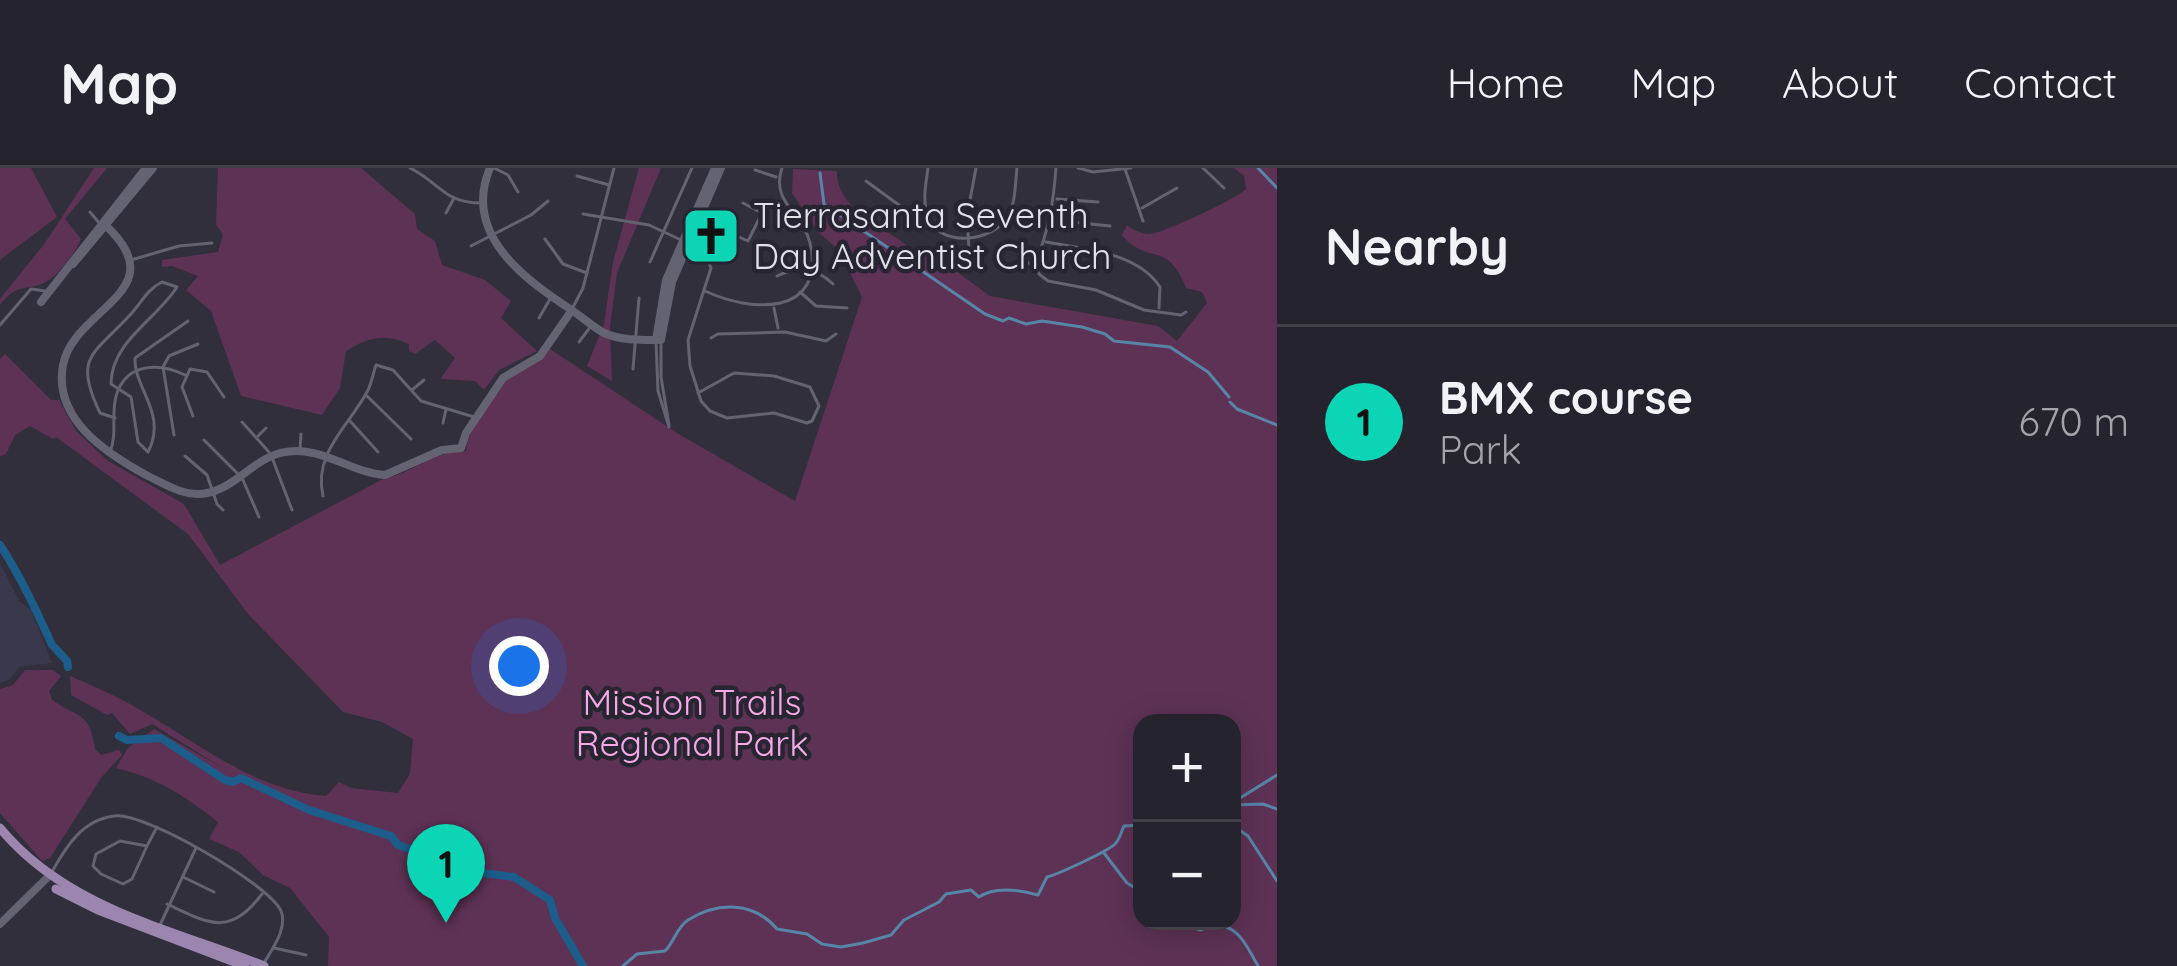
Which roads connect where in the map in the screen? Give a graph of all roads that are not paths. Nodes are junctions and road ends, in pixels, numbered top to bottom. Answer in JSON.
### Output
{"nodes":[{"id":1,"x":149,"y":168,"type":"edge"},
{"id":2,"x":410,"y":168,"type":"edge"},
{"id":3,"x":492,"y":168,"type":"edge"},
{"id":4,"x":614,"y":168,"type":"edge"},
{"id":5,"x":692,"y":168,"type":"edge"},
{"id":6,"x":718,"y":168,"type":"edge"},
{"id":7,"x":782,"y":168,"type":"edge"},
{"id":8,"x":928,"y":168,"type":"edge"},
{"id":9,"x":976,"y":168,"type":"edge"},
{"id":10,"x":1017,"y":168,"type":"edge"},
{"id":11,"x":1056,"y":168,"type":"edge"},
{"id":12,"x":1078,"y":168,"type":"edge"},
{"id":13,"x":1203,"y":168,"type":"edge"},
{"id":14,"x":1128,"y":169,"type":"edge"},
{"id":15,"x":755,"y":170,"type":"edge"},
{"id":16,"x":578,"y":176,"type":"dead end"},
{"id":17,"x":778,"y":178,"type":"junction"},
{"id":18,"x":866,"y":181,"type":"dead end"},
{"id":19,"x":610,"y":184,"type":"junction"},
{"id":20,"x":1177,"y":188,"type":"dead end"},
{"id":21,"x":1224,"y":188,"type":"dead end"},
{"id":22,"x":518,"y":192,"type":"dead end"},
{"id":23,"x":1055,"y":199,"type":"junction"},
{"id":24,"x":453,"y":200,"type":"junction"},
{"id":25,"x":548,"y":201,"type":"dead end"},
{"id":26,"x":782,"y":201,"type":"junction"},
{"id":27,"x":1098,"y":202,"type":"dead end"},
{"id":28,"x":482,"y":203,"type":"junction"},
{"id":29,"x":743,"y":203,"type":"dead end"},
{"id":30,"x":1140,"y":209,"type":"junction"},
{"id":31,"x":926,"y":210,"type":"junction"},
{"id":32,"x":90,"y":212,"type":"dead end"},
{"id":33,"x":762,"y":213,"type":"junction"},
{"id":34,"x":446,"y":214,"type":"dead end"},
{"id":35,"x":583,"y":214,"type":"dead end"},
{"id":36,"x":797,"y":218,"type":"junction"},
{"id":37,"x":601,"y":219,"type":"junction"},
{"id":38,"x":1051,"y":220,"type":"junction"},
{"id":39,"x":1143,"y":221,"type":"dead end"},
{"id":40,"x":103,"y":225,"type":"junction"},
{"id":41,"x":1110,"y":226,"type":"dead end"},
{"id":42,"x":781,"y":230,"type":"dead end"},
{"id":43,"x":664,"y":232,"type":"junction"},
{"id":44,"x":732,"y":234,"type":"dead end"},
{"id":45,"x":491,"y":236,"type":"junction"},
{"id":46,"x":968,"y":238,"type":"junction"},
{"id":47,"x":545,"y":239,"type":"dead end"},
{"id":48,"x":686,"y":242,"type":"junction"},
{"id":49,"x":1046,"y":242,"type":"junction"},
{"id":50,"x":212,"y":243,"type":"dead end"},
{"id":51,"x":471,"y":246,"type":"dead end"},
{"id":52,"x":968,"y":250,"type":"dead end"},
{"id":53,"x":1020,"y":256,"type":"dead end"},
{"id":54,"x":130,"y":260,"type":"junction"},
{"id":55,"x":650,"y":262,"type":"dead end"},
{"id":56,"x":1036,"y":265,"type":"junction"},
{"id":57,"x":810,"y":270,"type":"junction"},
{"id":58,"x":587,"y":273,"type":"junction"},
{"id":59,"x":777,"y":277,"type":"dead end"},
{"id":60,"x":833,"y":284,"type":"dead end"},
{"id":61,"x":706,"y":291,"type":"junction"},
{"id":62,"x":799,"y":291,"type":"junction"},
{"id":63,"x":44,"y":297,"type":"joint"},
{"id":64,"x":551,"y":298,"type":"junction"},
{"id":65,"x":639,"y":298,"type":"dead end"},
{"id":66,"x":773,"y":307,"type":"junction"},
{"id":67,"x":847,"y":308,"type":"dead end"},
{"id":68,"x":572,"y":310,"type":"junction"},
{"id":69,"x":1159,"y":312,"type":"junction"},
{"id":70,"x":1186,"y":312,"type":"dead end"},
{"id":71,"x":539,"y":318,"type":"dead end"},
{"id":72,"x":188,"y":322,"type":"dead end"},
{"id":73,"x":592,"y":325,"type":"junction"},
{"id":74,"x":0,"y":326,"type":"edge"},
{"id":75,"x":778,"y":332,"type":"junction"},
{"id":76,"x":836,"y":334,"type":"dead end"},
{"id":77,"x":711,"y":338,"type":"dead end"},
{"id":78,"x":635,"y":339,"type":"junction"},
{"id":79,"x":658,"y":340,"type":"junction"},
{"id":80,"x":578,"y":341,"type":"dead end"},
{"id":81,"x":198,"y":344,"type":"dead end"},
{"id":82,"x":163,"y":367,"type":"junction"},
{"id":83,"x":633,"y":369,"type":"dead end"},
{"id":84,"x":136,"y":371,"type":"junction"},
{"id":85,"x":185,"y":375,"type":"junction"},
{"id":86,"x":424,"y":380,"type":"dead end"},
{"id":87,"x":118,"y":389,"type":"junction"},
{"id":88,"x":410,"y":391,"type":"junction"},
{"id":89,"x":698,"y":392,"type":"junction"},
{"id":90,"x":366,"y":395,"type":"junction"},
{"id":91,"x":224,"y":397,"type":"dead end"},
{"id":92,"x":446,"y":407,"type":"junction"},
{"id":93,"x":194,"y":416,"type":"dead end"},
{"id":94,"x":115,"y":418,"type":"junction"},
{"id":95,"x":476,"y":418,"type":"junction"},
{"id":96,"x":347,"y":419,"type":"junction"},
{"id":97,"x":242,"y":422,"type":"dead end"},
{"id":98,"x":443,"y":423,"type":"dead end"},
{"id":99,"x":266,"y":428,"type":"dead end"},
{"id":100,"x":301,"y":434,"type":"dead end"},
{"id":101,"x":174,"y":435,"type":"dead end"},
{"id":102,"x":257,"y":438,"type":"junction"},
{"id":103,"x":411,"y":439,"type":"dead end"},
{"id":104,"x":204,"y":440,"type":"dead end"},
{"id":105,"x":300,"y":451,"type":"junction"},
{"id":106,"x":378,"y":452,"type":"dead end"},
{"id":107,"x":109,"y":454,"type":"junction"},
{"id":108,"x":271,"y":455,"type":"junction"},
{"id":109,"x":184,"y":456,"type":"dead end"},
{"id":110,"x":326,"y":457,"type":"junction"},
{"id":111,"x":239,"y":475,"type":"junction"},
{"id":112,"x":214,"y":492,"type":"junction"},
{"id":113,"x":323,"y":496,"type":"dead end"},
{"id":114,"x":223,"y":510,"type":"dead end"},
{"id":115,"x":292,"y":510,"type":"dead end"},
{"id":116,"x":259,"y":517,"type":"dead end"},
{"id":117,"x":157,"y":827,"type":"junction"},
{"id":118,"x":0,"y":828,"type":"edge"},
{"id":119,"x":0,"y":837,"type":"edge"},
{"id":120,"x":147,"y":846,"type":"junction"},
{"id":121,"x":196,"y":848,"type":"junction"},
{"id":122,"x":182,"y":876,"type":"junction"},
{"id":123,"x":47,"y":879,"type":"junction"},
{"id":124,"x":214,"y":892,"type":"dead end"},
{"id":125,"x":262,"y":894,"type":"junction"},
{"id":126,"x":167,"y":904,"type":"junction"},
{"id":127,"x":0,"y":924,"type":"edge"},
{"id":128,"x":159,"y":926,"type":"junction"},
{"id":129,"x":272,"y":948,"type":"junction"},
{"id":130,"x":306,"y":955,"type":"dead end"},
{"id":131,"x":245,"y":966,"type":"edge"},
{"id":132,"x":263,"y":966,"type":"edge"}],
"edges":[{"from":1,"to":40,"type":"street"},
{"from":2,"to":24,"type":"street"},
{"from":3,"to":22,"type":"street"},
{"from":3,"to":28,"type":"street"},
{"from":4,"to":19,"type":"street"},
{"from":5,"to":43,"type":"street"},
{"from":6,"to":48,"type":"street"},
{"from":7,"to":17,"type":"street"},
{"from":8,"to":31,"type":"street"},
{"from":9,"to":46,"type":"street"},
{"from":10,"to":46,"type":"street"},
{"from":11,"to":23,"type":"street"},
{"from":12,"to":14,"type":"street"},
{"from":13,"to":21,"type":"street"},
{"from":14,"to":30,"type":"street"},
{"from":15,"to":17,"type":"street"},
{"from":16,"to":19,"type":"street"},
{"from":17,"to":26,"type":"street"},
{"from":18,"to":31,"type":"street"},
{"from":19,"to":37,"type":"street"},
{"from":20,"to":30,"type":"street"},
{"from":23,"to":27,"type":"street"},
{"from":23,"to":38,"type":"street"},
{"from":24,"to":28,"type":"street"},
{"from":24,"to":34,"type":"street"},
{"from":25,"to":45,"type":"street"},
{"from":26,"to":33,"type":"street"},
{"from":26,"to":36,"type":"street"},
{"from":28,"to":45,"type":"street"},
{"from":29,"to":33,"type":"street"},
{"from":30,"to":39,"type":"street"},
{"from":31,"to":46,"type":"street"},
{"from":32,"to":40,"type":"street"},
{"from":33,"to":44,"type":"street"},
{"from":35,"to":37,"type":"street"},
{"from":36,"to":42,"type":"street"},
{"from":36,"to":57,"type":"street"},
{"from":37,"to":43,"type":"street"},
{"from":37,"to":58,"type":"street"},
{"from":38,"to":41,"type":"street"},
{"from":38,"to":49,"type":"street"},
{"from":40,"to":54,"type":"street"},
{"from":40,"to":63,"type":"street"},
{"from":43,"to":48,"type":"street"},
{"from":43,"to":55,"type":"street"},
{"from":45,"to":51,"type":"street"},
{"from":45,"to":64,"type":"street"},
{"from":46,"to":52,"type":"street"},
{"from":47,"to":58,"type":"street"},
{"from":48,"to":61,"type":"street"},
{"from":48,"to":79,"type":"street"},
{"from":49,"to":56,"type":"street"},
{"from":49,"to":69,"type":"street"},
{"from":50,"to":54,"type":"street"},
{"from":53,"to":56,"type":"street"},
{"from":54,"to":107,"type":"street"},
{"from":56,"to":69,"type":"street"},
{"from":57,"to":59,"type":"street"},
{"from":57,"to":60,"type":"street"},
{"from":57,"to":62,"type":"street"},
{"from":58,"to":68,"type":"street"},
{"from":61,"to":66,"type":"street"},
{"from":61,"to":89,"type":"street"},
{"from":62,"to":66,"type":"street"},
{"from":62,"to":67,"type":"street"},
{"from":63,"to":74,"type":"street"},
{"from":64,"to":68,"type":"street"},
{"from":64,"to":71,"type":"street"},
{"from":65,"to":78,"type":"street"},
{"from":66,"to":75,"type":"street"},
{"from":68,"to":73,"type":"street"},
{"from":68,"to":95,"type":"street"},
{"from":69,"to":70,"type":"street"},
{"from":72,"to":84,"type":"street"},
{"from":73,"to":78,"type":"street"},
{"from":73,"to":80,"type":"street"},
{"from":75,"to":76,"type":"street"},
{"from":75,"to":77,"type":"street"},
{"from":78,"to":79,"type":"street"},
{"from":78,"to":83,"type":"street"},
{"from":79,"to":79,"type":"street"},
{"from":81,"to":82,"type":"street"},
{"from":82,"to":84,"type":"street"},
{"from":82,"to":85,"type":"street"},
{"from":82,"to":101,"type":"street"},
{"from":84,"to":87,"type":"street"},
{"from":84,"to":87,"type":"street"},
{"from":85,"to":91,"type":"street"},
{"from":85,"to":93,"type":"street"},
{"from":86,"to":88,"type":"street"},
{"from":87,"to":94,"type":"street"},
{"from":87,"to":94,"type":"street"},
{"from":88,"to":90,"type":"street"},
{"from":88,"to":92,"type":"street"},
{"from":89,"to":89,"type":"street"},
{"from":90,"to":96,"type":"street"},
{"from":90,"to":103,"type":"street"},
{"from":92,"to":95,"type":"street"},
{"from":92,"to":98,"type":"street"},
{"from":94,"to":107,"type":"street"},
{"from":95,"to":110,"type":"street"},
{"from":96,"to":106,"type":"street"},
{"from":96,"to":110,"type":"street"},
{"from":97,"to":102,"type":"street"},
{"from":99,"to":102,"type":"street"},
{"from":100,"to":105,"type":"street"},
{"from":102,"to":108,"type":"street"},
{"from":104,"to":111,"type":"street"},
{"from":105,"to":108,"type":"street"},
{"from":105,"to":110,"type":"street"},
{"from":107,"to":112,"type":"street"},
{"from":108,"to":111,"type":"street"},
{"from":108,"to":115,"type":"street"},
{"from":109,"to":112,"type":"street"},
{"from":110,"to":113,"type":"street"},
{"from":111,"to":112,"type":"street"},
{"from":111,"to":116,"type":"street"},
{"from":112,"to":114,"type":"street"},
{"from":117,"to":120,"type":"street"},
{"from":117,"to":121,"type":"street"},
{"from":117,"to":123,"type":"street"},
{"from":118,"to":123,"type":"main road"},
{"from":119,"to":123,"type":"main road"},
{"from":120,"to":120,"type":"street"},
{"from":121,"to":122,"type":"street"},
{"from":121,"to":125,"type":"street"},
{"from":122,"to":124,"type":"street"},
{"from":122,"to":126,"type":"street"},
{"from":123,"to":127,"type":"street"},
{"from":123,"to":128,"type":"main road"},
{"from":123,"to":131,"type":"main road"},
{"from":125,"to":126,"type":"street"},
{"from":125,"to":129,"type":"street"},
{"from":126,"to":128,"type":"street"},
{"from":128,"to":132,"type":"main road"},
{"from":129,"to":130,"type":"street"},
{"from":129,"to":132,"type":"street"}]}
